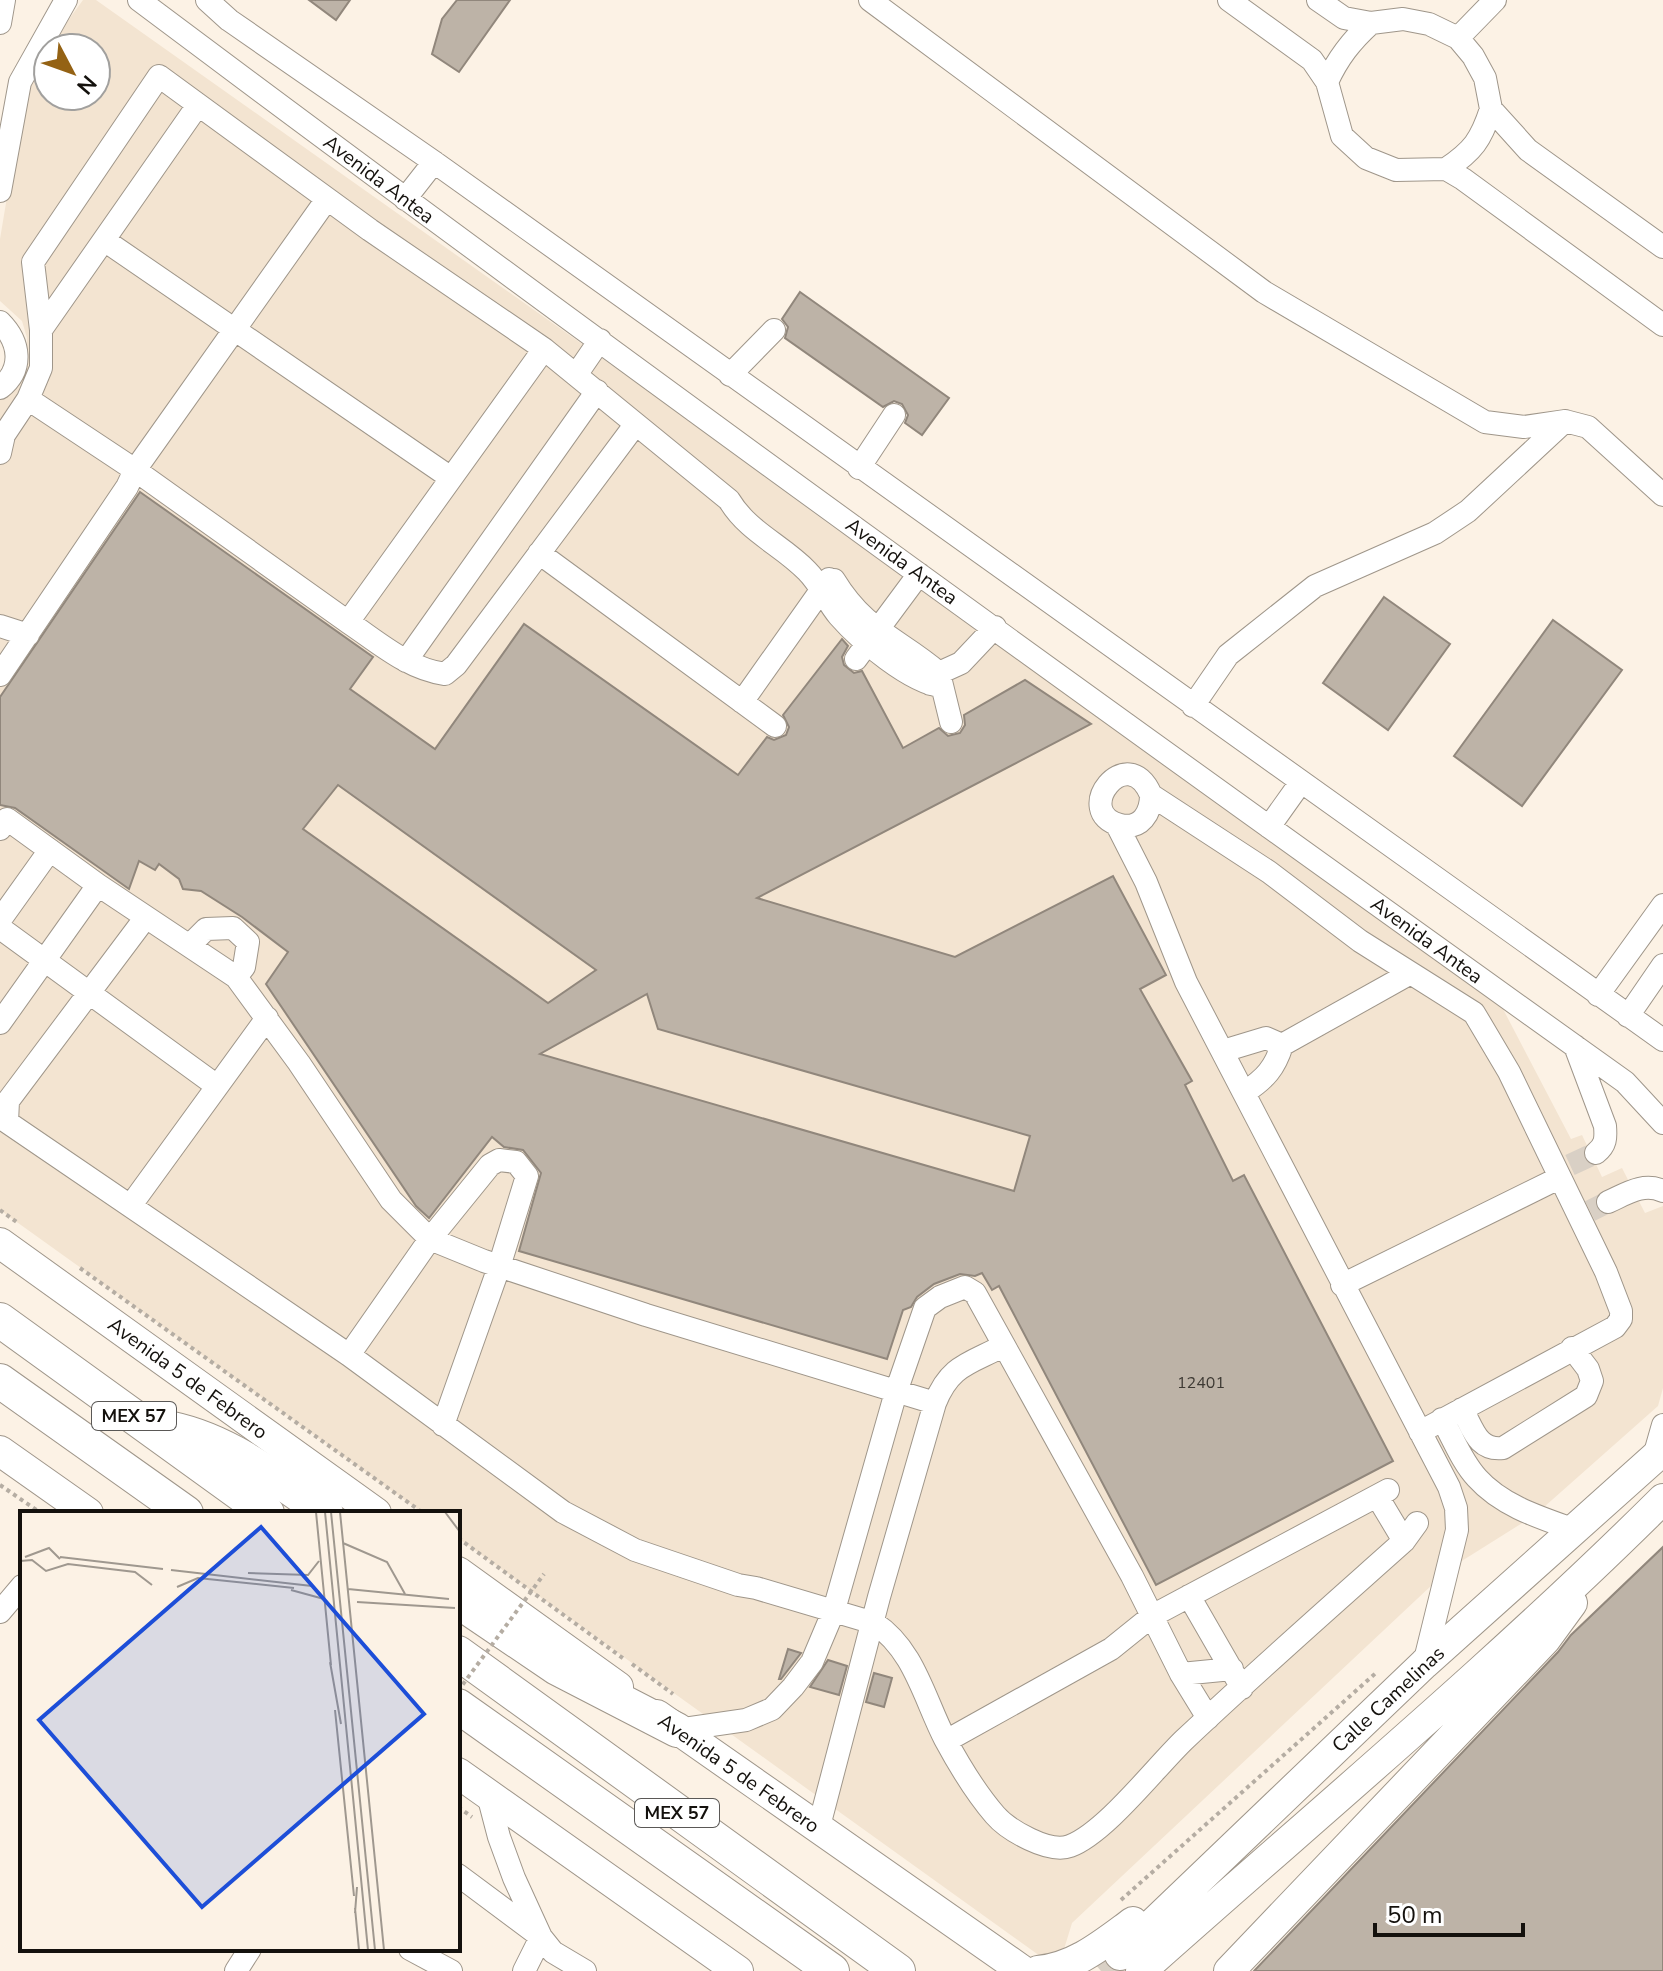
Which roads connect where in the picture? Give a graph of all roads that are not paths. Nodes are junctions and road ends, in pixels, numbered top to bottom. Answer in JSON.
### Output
{"nodes":[{"id":1,"x":4,"y":0,"type":"edge"},
{"id":2,"x":66,"y":0,"type":"edge"},
{"id":3,"x":139,"y":0,"type":"edge"},
{"id":4,"x":207,"y":0,"type":"edge"},
{"id":5,"x":870,"y":0,"type":"edge"},
{"id":6,"x":1229,"y":0,"type":"edge"},
{"id":7,"x":1318,"y":0,"type":"edge"},
{"id":8,"x":1495,"y":0,"type":"edge"},
{"id":9,"x":0,"y":23,"type":"edge"},
{"id":10,"x":1371,"y":23,"type":"junction"},
{"id":11,"x":1458,"y":38,"type":"junction"},
{"id":12,"x":1327,"y":82,"type":"junction"},
{"id":13,"x":198,"y":105,"type":"junction"},
{"id":14,"x":1491,"y":109,"type":"junction"},
{"id":15,"x":4,"y":139,"type":"edge"},
{"id":16,"x":434,"y":162,"type":"junction"},
{"id":17,"x":1446,"y":169,"type":"junction"},
{"id":18,"x":0,"y":191,"type":"edge"},
{"id":19,"x":327,"y":199,"type":"junction"},
{"id":20,"x":405,"y":199,"type":"junction"},
{"id":21,"x":104,"y":240,"type":"junction"},
{"id":22,"x":1663,"y":247,"type":"edge"},
{"id":23,"x":0,"y":322,"type":"edge"},
{"id":24,"x":1663,"y":325,"type":"edge"},
{"id":25,"x":41,"y":330,"type":"junction"},
{"id":26,"x":234,"y":330,"type":"junction"},
{"id":27,"x":774,"y":330,"type":"dead end"},
{"id":28,"x":600,"y":340,"type":"junction"},
{"id":29,"x":544,"y":349,"type":"junction"},
{"id":30,"x":576,"y":375,"type":"junction"},
{"id":31,"x":730,"y":375,"type":"junction"},
{"id":32,"x":0,"y":388,"type":"edge"},
{"id":33,"x":597,"y":391,"type":"junction"},
{"id":34,"x":28,"y":399,"type":"junction"},
{"id":35,"x":894,"y":415,"type":"dead end"},
{"id":36,"x":1565,"y":421,"type":"junction"},
{"id":37,"x":635,"y":425,"type":"junction"},
{"id":38,"x":0,"y":453,"type":"edge"},
{"id":39,"x":859,"y":468,"type":"junction"},
{"id":40,"x":135,"y":470,"type":"junction"},
{"id":41,"x":451,"y":478,"type":"junction"},
{"id":42,"x":1663,"y":495,"type":"edge"},
{"id":43,"x":539,"y":553,"type":"junction"},
{"id":44,"x":919,"y":574,"type":"junction"},
{"id":45,"x":827,"y":582,"type":"junction"},
{"id":46,"x":348,"y":622,"type":"junction"},
{"id":47,"x":0,"y":626,"type":"edge"},
{"id":48,"x":995,"y":627,"type":"junction"},
{"id":49,"x":28,"y":635,"type":"junction"},
{"id":50,"x":867,"y":645,"type":"junction"},
{"id":51,"x":406,"y":661,"type":"junction"},
{"id":52,"x":0,"y":675,"type":"edge"},
{"id":53,"x":936,"y":681,"type":"junction"},
{"id":54,"x":742,"y":702,"type":"junction"},
{"id":55,"x":1193,"y":706,"type":"junction"},
{"id":56,"x":951,"y":722,"type":"dead end"},
{"id":57,"x":775,"y":726,"type":"dead end"},
{"id":58,"x":1301,"y":782,"type":"junction"},
{"id":59,"x":1151,"y":795,"type":"junction"},
{"id":60,"x":1117,"y":825,"type":"junction"},
{"id":61,"x":1269,"y":827,"type":"junction"},
{"id":62,"x":0,"y":829,"type":"edge"},
{"id":63,"x":50,"y":850,"type":"junction"},
{"id":64,"x":98,"y":885,"type":"junction"},
{"id":65,"x":1663,"y":905,"type":"edge"},
{"id":66,"x":146,"y":917,"type":"junction"},
{"id":67,"x":0,"y":920,"type":"edge"},
{"id":68,"x":0,"y":928,"type":"edge"},
{"id":69,"x":190,"y":945,"type":"junction"},
{"id":70,"x":44,"y":958,"type":"junction"},
{"id":71,"x":1663,"y":965,"type":"edge"},
{"id":72,"x":1409,"y":974,"type":"junction"},
{"id":73,"x":236,"y":977,"type":"junction"},
{"id":74,"x":89,"y":991,"type":"junction"},
{"id":75,"x":1598,"y":995,"type":"junction"},
{"id":76,"x":1628,"y":1016,"type":"junction"},
{"id":77,"x":267,"y":1018,"type":"junction"},
{"id":78,"x":1,"y":1021,"type":"edge"},
{"id":79,"x":1663,"y":1040,"type":"edge"},
{"id":80,"x":1282,"y":1045,"type":"junction"},
{"id":81,"x":1575,"y":1046,"type":"junction"},
{"id":82,"x":1223,"y":1051,"type":"junction"},
{"id":83,"x":217,"y":1086,"type":"junction"},
{"id":84,"x":1245,"y":1092,"type":"junction"},
{"id":85,"x":1663,"y":1123,"type":"edge"},
{"id":86,"x":1596,"y":1153,"type":"dead end"},
{"id":87,"x":1559,"y":1178,"type":"junction"},
{"id":88,"x":1663,"y":1191,"type":"edge"},
{"id":89,"x":1608,"y":1202,"type":"tunnel mouth"},
{"id":90,"x":131,"y":1205,"type":"junction"},
{"id":91,"x":13,"y":1236,"type":"edge"},
{"id":92,"x":430,"y":1239,"type":"junction"},
{"id":93,"x":499,"y":1267,"type":"junction"},
{"id":94,"x":1342,"y":1285,"type":"junction"},
{"id":95,"x":0,"y":1320,"type":"edge"},
{"id":96,"x":1003,"y":1346,"type":"junction"},
{"id":97,"x":1572,"y":1348,"type":"junction"},
{"id":98,"x":349,"y":1355,"type":"junction"},
{"id":99,"x":0,"y":1381,"type":"edge"},
{"id":100,"x":896,"y":1392,"type":"junction"},
{"id":101,"x":935,"y":1403,"type":"junction"},
{"id":102,"x":1452,"y":1414,"type":"junction"},
{"id":103,"x":146,"y":1425,"type":"junction"},
{"id":104,"x":443,"y":1425,"type":"junction"},
{"id":105,"x":1663,"y":1425,"type":"edge"},
{"id":106,"x":1420,"y":1432,"type":"junction"},
{"id":107,"x":0,"y":1451,"type":"edge"},
{"id":108,"x":1658,"y":1455,"type":"edge"},
{"id":109,"x":1663,"y":1499,"type":"edge"},
{"id":110,"x":85,"y":1511,"type":"edge"},
{"id":111,"x":183,"y":1511,"type":"edge"},
{"id":112,"x":264,"y":1511,"type":"edge"},
{"id":113,"x":323,"y":1511,"type":"edge"},
{"id":114,"x":373,"y":1511,"type":"edge"},
{"id":115,"x":1575,"y":1530,"type":"junction"},
{"id":116,"x":1606,"y":1556,"type":"junction"},
{"id":117,"x":460,"y":1573,"type":"edge"},
{"id":118,"x":20,"y":1588,"type":"edge"},
{"id":119,"x":1189,"y":1596,"type":"junction"},
{"id":120,"x":460,"y":1602,"type":"edge"},
{"id":121,"x":834,"y":1610,"type":"junction"},
{"id":122,"x":0,"y":1612,"type":"edge"},
{"id":123,"x":1152,"y":1616,"type":"junction"},
{"id":124,"x":874,"y":1623,"type":"junction"},
{"id":125,"x":460,"y":1654,"type":"edge"},
{"id":126,"x":1424,"y":1664,"type":"junction"},
{"id":127,"x":1181,"y":1674,"type":"junction"},
{"id":128,"x":1237,"y":1678,"type":"junction"},
{"id":129,"x":460,"y":1707,"type":"edge"},
{"id":130,"x":1208,"y":1718,"type":"junction"},
{"id":131,"x":677,"y":1730,"type":"junction"},
{"id":132,"x":946,"y":1741,"type":"junction"},
{"id":133,"x":460,"y":1774,"type":"edge"},
{"id":134,"x":488,"y":1795,"type":"junction"},
{"id":135,"x":818,"y":1830,"type":"junction"},
{"id":136,"x":460,"y":1877,"type":"edge"},
{"id":137,"x":249,"y":1951,"type":"edge"},
{"id":138,"x":415,"y":1952,"type":"edge"},
{"id":139,"x":550,"y":1953,"type":"edge"},
{"id":140,"x":1130,"y":1963,"type":"edge"},
{"id":141,"x":236,"y":1971,"type":"edge"},
{"id":142,"x":451,"y":1971,"type":"edge"},
{"id":143,"x":524,"y":1971,"type":"edge"},
{"id":144,"x":585,"y":1971,"type":"edge"},
{"id":145,"x":738,"y":1971,"type":"edge"},
{"id":146,"x":832,"y":1971,"type":"edge"},
{"id":147,"x":898,"y":1971,"type":"edge"},
{"id":148,"x":1023,"y":1971,"type":"edge"},
{"id":149,"x":1038,"y":1971,"type":"edge"},
{"id":150,"x":1229,"y":1971,"type":"edge"}],
"edges":[{"from":1,"to":9,"type":"street"},
{"from":2,"to":15,"type":"street"},
{"from":3,"to":20,"type":"street","name":"Avenida Antea"},
{"from":4,"to":16,"type":"street"},
{"from":5,"to":36,"type":"street"},
{"from":6,"to":12,"type":"street"},
{"from":7,"to":10,"type":"street"},
{"from":8,"to":11,"type":"street"},
{"from":10,"to":11,"type":"street"},
{"from":10,"to":12,"type":"street"},
{"from":11,"to":14,"type":"street"},
{"from":12,"to":17,"type":"street"},
{"from":13,"to":19,"type":"street"},
{"from":13,"to":21,"type":"street"},
{"from":13,"to":25,"type":"street"},
{"from":14,"to":17,"type":"street"},
{"from":14,"to":22,"type":"street"},
{"from":15,"to":18,"type":"street"},
{"from":16,"to":20,"type":"street"},
{"from":16,"to":31,"type":"street"},
{"from":17,"to":24,"type":"street"},
{"from":19,"to":26,"type":"street"},
{"from":19,"to":29,"type":"street"},
{"from":20,"to":28,"type":"street","name":"Avenida Antea"},
{"from":21,"to":25,"type":"street"},
{"from":21,"to":26,"type":"street"},
{"from":23,"to":32,"type":"street"},
{"from":25,"to":34,"type":"street"},
{"from":26,"to":40,"type":"street"},
{"from":26,"to":41,"type":"street"},
{"from":27,"to":31,"type":"street"},
{"from":28,"to":30,"type":"street"},
{"from":28,"to":44,"type":"street","name":"Avenida Antea"},
{"from":29,"to":30,"type":"street"},
{"from":29,"to":41,"type":"street"},
{"from":30,"to":33,"type":"street"},
{"from":31,"to":39,"type":"street"},
{"from":33,"to":37,"type":"street"},
{"from":33,"to":51,"type":"street"},
{"from":34,"to":38,"type":"street"},
{"from":34,"to":40,"type":"street"},
{"from":35,"to":39,"type":"street"},
{"from":36,"to":42,"type":"street"},
{"from":36,"to":55,"type":"street"},
{"from":37,"to":43,"type":"street"},
{"from":37,"to":45,"type":"street"},
{"from":39,"to":55,"type":"street"},
{"from":40,"to":46,"type":"street"},
{"from":40,"to":49,"type":"street"},
{"from":41,"to":46,"type":"street"},
{"from":43,"to":51,"type":"street"},
{"from":43,"to":54,"type":"street"},
{"from":44,"to":48,"type":"street","name":"Avenida Antea"},
{"from":44,"to":50,"type":"street"},
{"from":45,"to":50,"type":"street"},
{"from":45,"to":54,"type":"street"},
{"from":46,"to":51,"type":"street"},
{"from":47,"to":49,"type":"street"},
{"from":48,"to":53,"type":"street"},
{"from":48,"to":61,"type":"street","name":"Avenida Antea"},
{"from":49,"to":52,"type":"street"},
{"from":50,"to":53,"type":"street"},
{"from":53,"to":56,"type":"street"},
{"from":54,"to":57,"type":"street"},
{"from":55,"to":58,"type":"street"},
{"from":58,"to":61,"type":"street"},
{"from":58,"to":75,"type":"street"},
{"from":59,"to":60,"type":"street"},
{"from":59,"to":60,"type":"street"},
{"from":59,"to":72,"type":"street"},
{"from":60,"to":82,"type":"street"},
{"from":61,"to":81,"type":"street","name":"Avenida Antea"},
{"from":62,"to":63,"type":"street"},
{"from":63,"to":64,"type":"street"},
{"from":63,"to":67,"type":"street"},
{"from":64,"to":66,"type":"street"},
{"from":64,"to":70,"type":"street"},
{"from":65,"to":75,"type":"street"},
{"from":66,"to":69,"type":"street"},
{"from":66,"to":74,"type":"street"},
{"from":68,"to":70,"type":"street"},
{"from":69,"to":73,"type":"street"},
{"from":69,"to":73,"type":"street"},
{"from":70,"to":74,"type":"street"},
{"from":70,"to":78,"type":"street"},
{"from":71,"to":76,"type":"street"},
{"from":72,"to":80,"type":"street"},
{"from":72,"to":87,"type":"street"},
{"from":73,"to":77,"type":"street"},
{"from":74,"to":83,"type":"street"},
{"from":74,"to":90,"type":"street"},
{"from":75,"to":76,"type":"street"},
{"from":76,"to":79,"type":"street"},
{"from":77,"to":83,"type":"street"},
{"from":77,"to":92,"type":"street"},
{"from":80,"to":82,"type":"street"},
{"from":80,"to":84,"type":"street"},
{"from":81,"to":85,"type":"street","name":"Avenida Antea"},
{"from":81,"to":86,"type":"street"},
{"from":82,"to":84,"type":"street"},
{"from":83,"to":90,"type":"street"},
{"from":84,"to":94,"type":"street"},
{"from":87,"to":94,"type":"street"},
{"from":87,"to":97,"type":"street"},
{"from":88,"to":89,"type":"street"},
{"from":90,"to":98,"type":"street"},
{"from":91,"to":114,"type":"main road","name":"Avenida 5 de Febrero"},
{"from":92,"to":93,"type":"street"},
{"from":92,"to":93,"type":"street"},
{"from":92,"to":98,"type":"street"},
{"from":93,"to":100,"type":"street"},
{"from":93,"to":104,"type":"street"},
{"from":94,"to":106,"type":"street"},
{"from":95,"to":103,"type":"highway","number":"MEX 57"},
{"from":96,"to":100,"type":"street"},
{"from":96,"to":101,"type":"street"},
{"from":96,"to":123,"type":"street"},
{"from":97,"to":102,"type":"street"},
{"from":97,"to":102,"type":"street"},
{"from":98,"to":104,"type":"street"},
{"from":99,"to":111,"type":"highway","number":"MEX 57"},
{"from":100,"to":101,"type":"street"},
{"from":100,"to":121,"type":"street"},
{"from":101,"to":124,"type":"street"},
{"from":102,"to":106,"type":"street"},
{"from":102,"to":115,"type":"street"},
{"from":103,"to":112,"type":"highway","number":"MEX 57"},
{"from":103,"to":113,"type":"highway"},
{"from":104,"to":121,"type":"street"},
{"from":105,"to":108,"type":"street"},
{"from":106,"to":126,"type":"street"},
{"from":107,"to":110,"type":"main road"},
{"from":108,"to":115,"type":"main road","name":"Calle Camelinas"},
{"from":109,"to":116,"type":"main road","name":"Calle Camelinas"},
{"from":115,"to":126,"type":"main road","name":"Calle Camelinas"},
{"from":116,"to":140,"type":"main road","name":"Calle Camelinas"},
{"from":116,"to":150,"type":"main road"},
{"from":117,"to":131,"type":"main road","name":"Avenida 5 de Febrero"},
{"from":118,"to":122,"type":"street"},
{"from":119,"to":123,"type":"street"},
{"from":119,"to":128,"type":"street"},
{"from":119,"to":128,"type":"street"},
{"from":120,"to":131,"type":"highway"},
{"from":121,"to":124,"type":"street"},
{"from":121,"to":131,"type":"street"},
{"from":123,"to":127,"type":"street"},
{"from":123,"to":132,"type":"street"},
{"from":124,"to":132,"type":"street"},
{"from":124,"to":135,"type":"street"},
{"from":125,"to":147,"type":"highway","number":"MEX 57"},
{"from":126,"to":140,"type":"main road","name":"Calle Camelinas"},
{"from":126,"to":149,"type":"main road"},
{"from":127,"to":128,"type":"street"},
{"from":127,"to":130,"type":"street"},
{"from":128,"to":130,"type":"street"},
{"from":129,"to":146,"type":"highway","number":"MEX 57"},
{"from":130,"to":132,"type":"street"},
{"from":131,"to":135,"type":"main road","name":"Avenida 5 de Febrero"},
{"from":133,"to":134,"type":"main road"},
{"from":134,"to":139,"type":"street"},
{"from":134,"to":145,"type":"main road"},
{"from":135,"to":148,"type":"main road","name":"Avenida 5 de Febrero"},
{"from":136,"to":139,"type":"street"},
{"from":137,"to":141,"type":"street"},
{"from":138,"to":142,"type":"street"},
{"from":139,"to":143,"type":"street"},
{"from":139,"to":144,"type":"street"}]}
